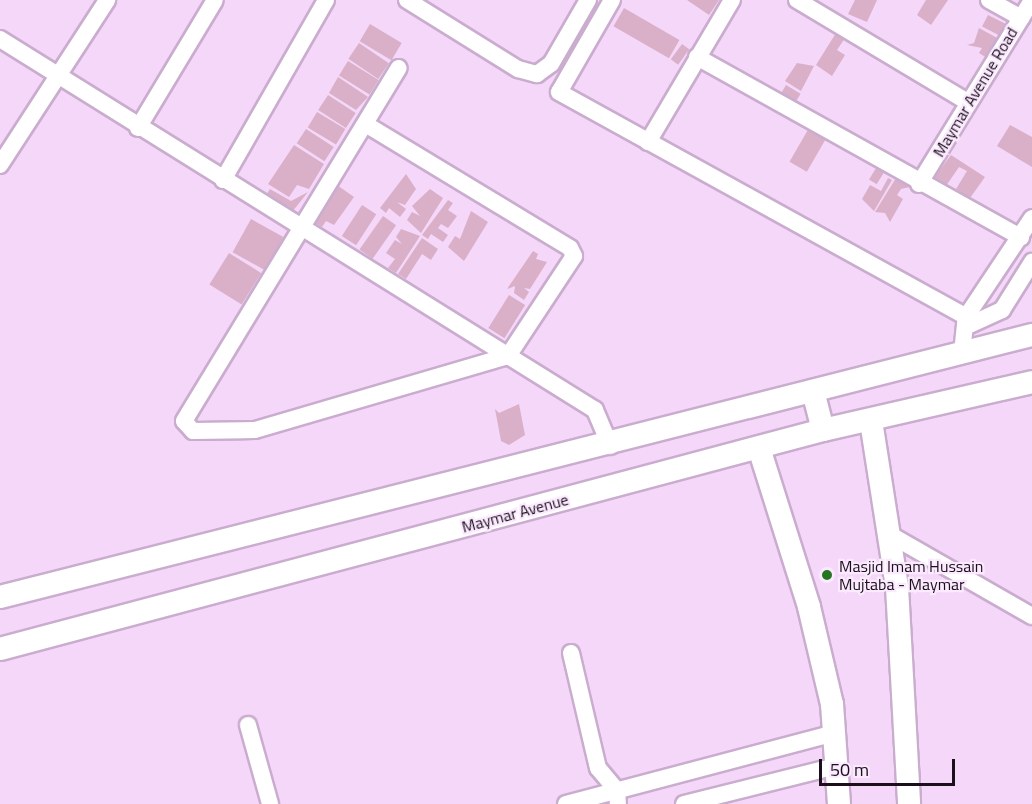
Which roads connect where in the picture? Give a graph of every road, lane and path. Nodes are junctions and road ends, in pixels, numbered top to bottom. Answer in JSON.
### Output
{"nodes":[{"id":1,"x":107,"y":0,"type":"edge"},
{"id":2,"x":215,"y":0,"type":"edge"},
{"id":3,"x":326,"y":0,"type":"edge"},
{"id":4,"x":406,"y":0,"type":"edge"},
{"id":5,"x":588,"y":0,"type":"edge"},
{"id":6,"x":612,"y":0,"type":"edge"},
{"id":7,"x":732,"y":0,"type":"edge"},
{"id":8,"x":797,"y":0,"type":"edge"},
{"id":9,"x":989,"y":0,"type":"edge"},
{"id":10,"x":1032,"y":0,"type":"edge"},
{"id":11,"x":1021,"y":18,"type":"junction"},
{"id":12,"x":0,"y":39,"type":"edge"},
{"id":13,"x":697,"y":57,"type":"junction"},
{"id":14,"x":399,"y":68,"type":"dead end"},
{"id":15,"x":57,"y":79,"type":"junction"},
{"id":16,"x":969,"y":103,"type":"junction"},
{"id":17,"x":367,"y":125,"type":"junction"},
{"id":18,"x":138,"y":128,"type":"junction"},
{"id":19,"x":648,"y":142,"type":"junction"},
{"id":20,"x":0,"y":165,"type":"edge"},
{"id":21,"x":223,"y":180,"type":"junction"},
{"id":22,"x":919,"y":184,"type":"junction"},
{"id":23,"x":1032,"y":218,"type":"edge"},
{"id":24,"x":304,"y":230,"type":"junction"},
{"id":25,"x":1021,"y":237,"type":"junction"},
{"id":26,"x":1032,"y":262,"type":"edge"},
{"id":27,"x":966,"y":322,"type":"junction"},
{"id":28,"x":1032,"y":335,"type":"edge"},
{"id":29,"x":962,"y":353,"type":"junction"},
{"id":30,"x":508,"y":356,"type":"junction"},
{"id":31,"x":1032,"y":382,"type":"edge"},
{"id":32,"x":813,"y":391,"type":"junction"},
{"id":33,"x":871,"y":421,"type":"junction"},
{"id":34,"x":823,"y":430,"type":"junction"},
{"id":35,"x":610,"y":446,"type":"junction"},
{"id":36,"x":759,"y":448,"type":"junction"},
{"id":37,"x":887,"y":533,"type":"junction"},
{"id":38,"x":0,"y":597,"type":"edge"},
{"id":39,"x":1032,"y":616,"type":"edge"},
{"id":40,"x":0,"y":649,"type":"edge"},
{"id":41,"x":571,"y":653,"type":"dead end"},
{"id":42,"x":248,"y":724,"type":"dead end"},
{"id":43,"x":834,"y":733,"type":"junction"},
{"id":44,"x":836,"y":766,"type":"junction"},
{"id":45,"x":598,"y":768,"type":"junction"},
{"id":46,"x":618,"y":797,"type":"edge"},
{"id":47,"x":588,"y":801,"type":"edge"},
{"id":48,"x":270,"y":804,"type":"edge"},
{"id":49,"x":566,"y":804,"type":"edge"},
{"id":50,"x":684,"y":804,"type":"edge"},
{"id":51,"x":839,"y":804,"type":"edge"},
{"id":52,"x":909,"y":804,"type":"edge"}],
"edges":[{"from":1,"to":15,"type":"street"},
{"from":2,"to":18,"type":"street"},
{"from":3,"to":21,"type":"street"},
{"from":4,"to":5,"type":"street"},
{"from":6,"to":19,"type":"street"},
{"from":7,"to":13,"type":"street"},
{"from":8,"to":16,"type":"street"},
{"from":9,"to":11,"type":"street"},
{"from":10,"to":11,"type":"street","name":"Maymar Avenue Road"},
{"from":11,"to":16,"type":"street","name":"Maymar Avenue Road"},
{"from":12,"to":15,"type":"street"},
{"from":13,"to":19,"type":"street"},
{"from":13,"to":22,"type":"street"},
{"from":14,"to":17,"type":"street"},
{"from":15,"to":18,"type":"street"},
{"from":15,"to":20,"type":"street"},
{"from":16,"to":22,"type":"street","name":"Maymar Avenue Road"},
{"from":17,"to":24,"type":"street"},
{"from":17,"to":30,"type":"street"},
{"from":18,"to":21,"type":"street"},
{"from":19,"to":27,"type":"street"},
{"from":21,"to":24,"type":"street"},
{"from":22,"to":25,"type":"street"},
{"from":23,"to":25,"type":"street"},
{"from":24,"to":30,"type":"street"},
{"from":24,"to":30,"type":"street"},
{"from":25,"to":27,"type":"street"},
{"from":26,"to":27,"type":"street"},
{"from":27,"to":29,"type":"street"},
{"from":28,"to":29,"type":"main road"},
{"from":29,"to":32,"type":"main road"},
{"from":30,"to":35,"type":"street"},
{"from":31,"to":33,"type":"main road","name":"Maymar Avenue"},
{"from":32,"to":34,"type":"main road"},
{"from":32,"to":35,"type":"main road"},
{"from":33,"to":34,"type":"main road","name":"Maymar Avenue"},
{"from":33,"to":37,"type":"main road"},
{"from":34,"to":36,"type":"main road","name":"Maymar Avenue"},
{"from":35,"to":38,"type":"main road"},
{"from":36,"to":40,"type":"main road","name":"Maymar Avenue"},
{"from":36,"to":43,"type":"main road"},
{"from":37,"to":39,"type":"street"},
{"from":37,"to":52,"type":"main road"},
{"from":41,"to":45,"type":"street"},
{"from":42,"to":48,"type":"street"},
{"from":43,"to":44,"type":"main road"},
{"from":43,"to":46,"type":"street"},
{"from":44,"to":50,"type":"street"},
{"from":44,"to":51,"type":"main road"},
{"from":45,"to":46,"type":"street"},
{"from":45,"to":47,"type":"street"},
{"from":46,"to":47,"type":"street"},
{"from":47,"to":49,"type":"street"}]}
